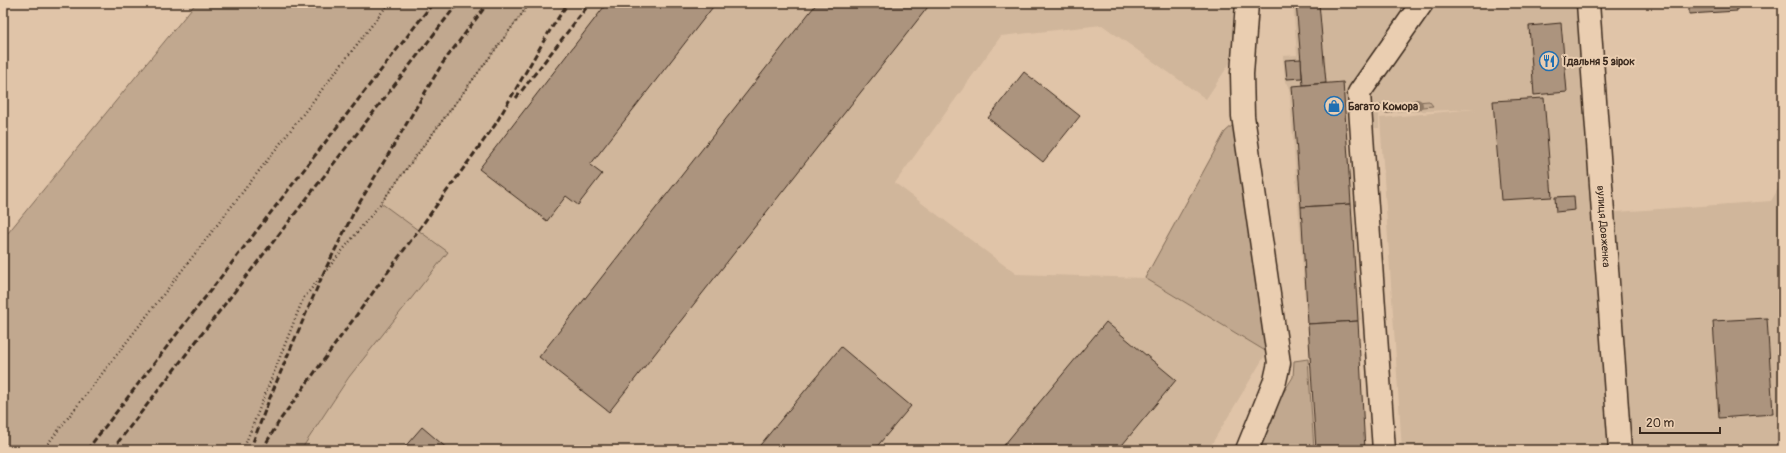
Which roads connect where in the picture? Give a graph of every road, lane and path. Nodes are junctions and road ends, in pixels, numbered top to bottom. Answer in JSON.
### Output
{"nodes":[{"id":1,"x":389,"y":3,"type":"edge"},
{"id":2,"x":530,"y":3,"type":"edge"},
{"id":3,"x":1247,"y":3,"type":"edge"},
{"id":4,"x":1422,"y":3,"type":"edge"},
{"id":5,"x":1588,"y":3,"type":"edge"},
{"id":6,"x":43,"y":450,"type":"edge"},
{"id":7,"x":243,"y":450,"type":"edge"},
{"id":8,"x":1247,"y":450,"type":"edge"},
{"id":9,"x":1384,"y":450,"type":"edge"},
{"id":10,"x":1620,"y":450,"type":"edge"}],
"edges":[{"from":1,"to":6,"type":"path"},
{"from":2,"to":7,"type":"path"},
{"from":3,"to":8,"type":"main road"},
{"from":4,"to":9,"type":"main road"},
{"from":5,"to":10,"type":"main road","name":"вулиця Довженка"}]}
